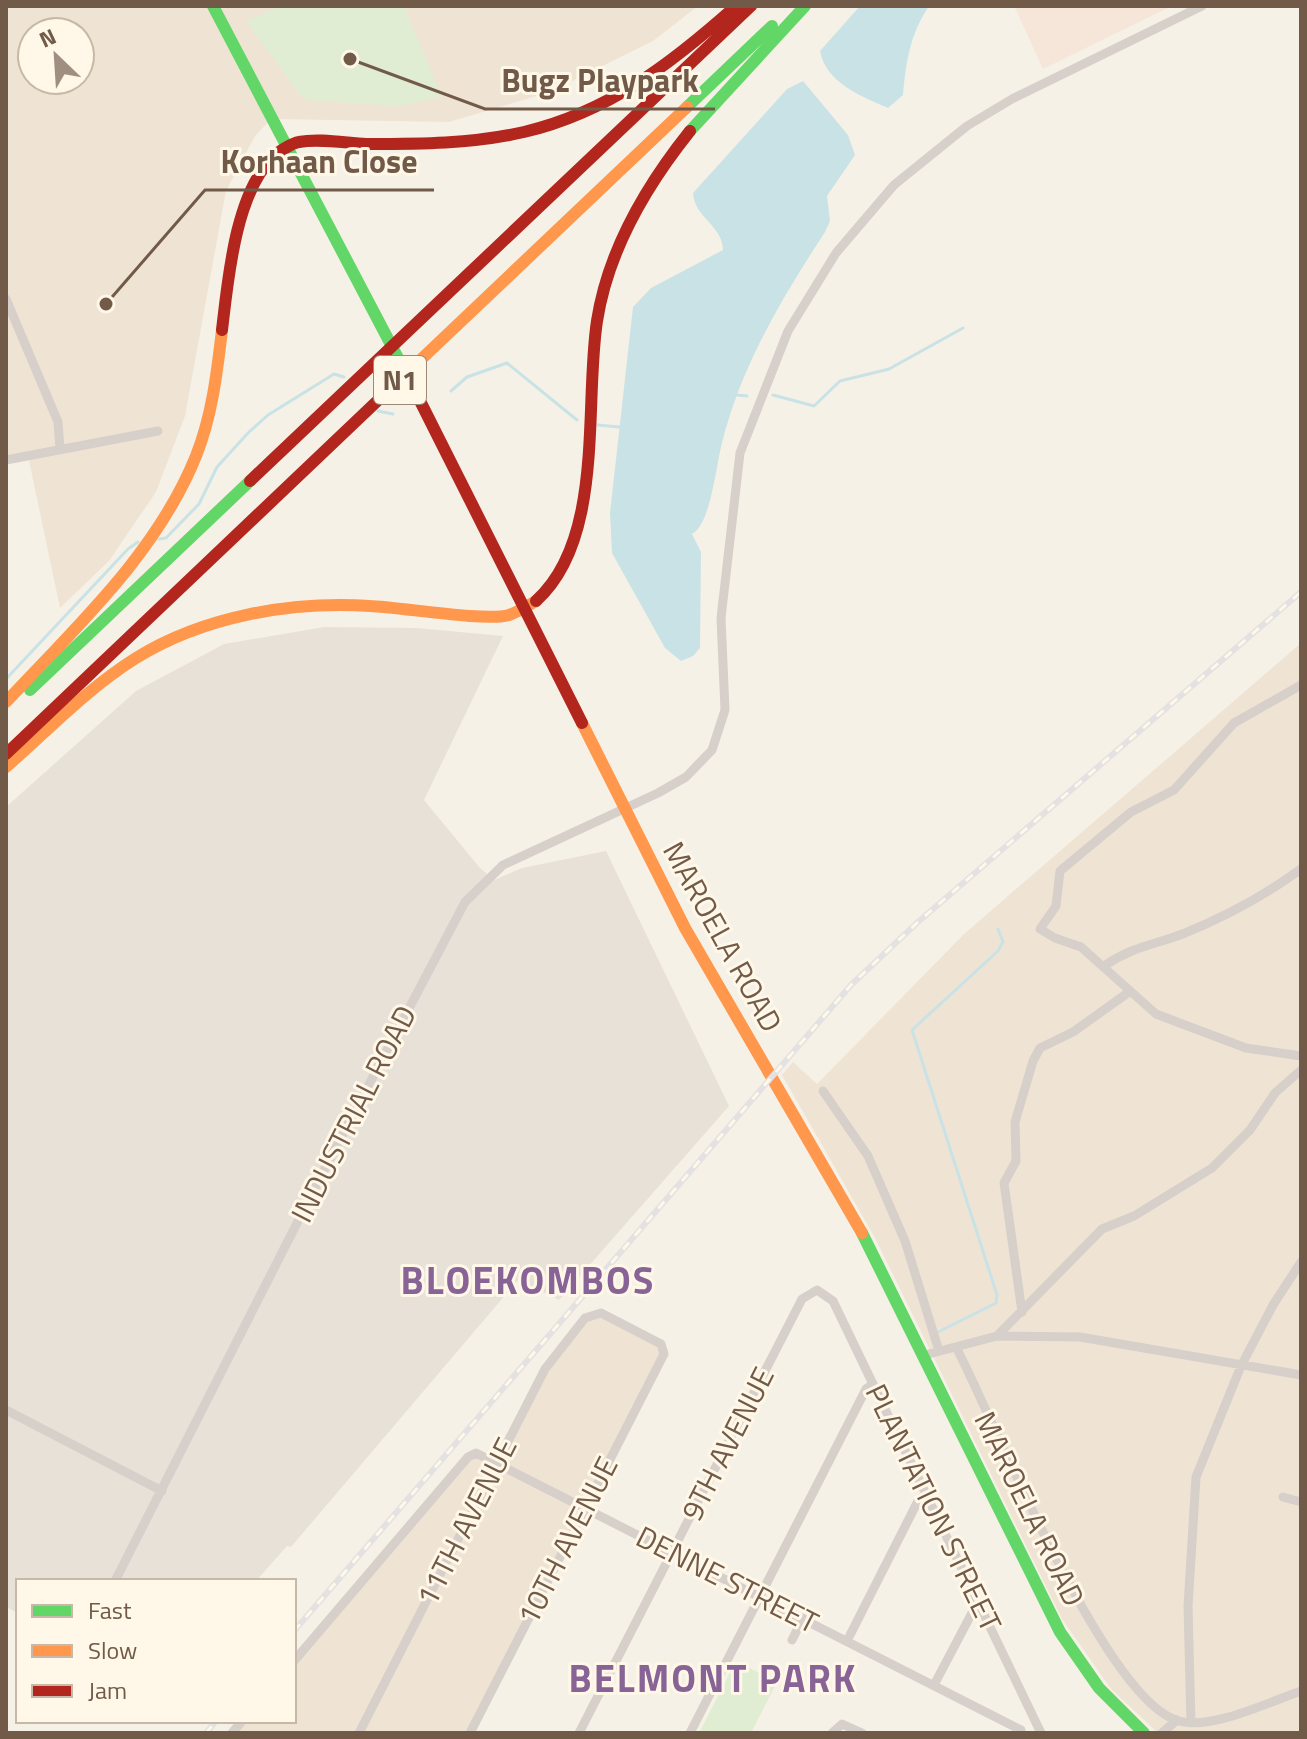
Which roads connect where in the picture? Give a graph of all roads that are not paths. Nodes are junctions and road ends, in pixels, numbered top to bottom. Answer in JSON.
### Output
{"nodes":[{"id":1,"x":213,"y":6,"type":"edge"},
{"id":2,"x":736,"y":6,"type":"edge"},
{"id":3,"x":751,"y":6,"type":"edge"},
{"id":4,"x":794,"y":6,"type":"edge"},
{"id":5,"x":805,"y":6,"type":"edge"},
{"id":6,"x":1202,"y":6,"type":"edge"},
{"id":7,"x":286,"y":145,"type":"junction"},
{"id":8,"x":6,"y":299,"type":"edge"},
{"id":9,"x":158,"y":431,"type":"dead end"},
{"id":10,"x":60,"y":449,"type":"junction"},
{"id":11,"x":7,"y":457,"type":"edge"},
{"id":12,"x":525,"y":612,"type":"junction"},
{"id":13,"x":1301,"y":685,"type":"edge"},
{"id":14,"x":6,"y":702,"type":"edge"},
{"id":15,"x":6,"y":713,"type":"edge"},
{"id":16,"x":6,"y":754,"type":"edge"},
{"id":17,"x":6,"y":767,"type":"edge"},
{"id":18,"x":622,"y":810,"type":"junction"},
{"id":19,"x":1301,"y":869,"type":"edge"},
{"id":20,"x":1104,"y":966,"type":"junction"},
{"id":21,"x":1129,"y":992,"type":"junction"},
{"id":22,"x":1301,"y":1056,"type":"edge"},
{"id":23,"x":1301,"y":1070,"type":"edge"},
{"id":24,"x":823,"y":1091,"type":"dead end"},
{"id":25,"x":1301,"y":1262,"type":"edge"},
{"id":26,"x":817,"y":1290,"type":"joint"},
{"id":27,"x":1022,"y":1312,"type":"junction"},
{"id":28,"x":997,"y":1336,"type":"junction"},
{"id":29,"x":956,"y":1347,"type":"junction"},
{"id":30,"x":663,"y":1348,"type":"joint"},
{"id":31,"x":939,"y":1351,"type":"junction"},
{"id":32,"x":925,"y":1355,"type":"junction"},
{"id":33,"x":1241,"y":1366,"type":"junction"},
{"id":34,"x":1301,"y":1375,"type":"edge"},
{"id":35,"x":873,"y":1384,"type":"junction"},
{"id":36,"x":6,"y":1410,"type":"edge"},
{"id":37,"x":497,"y":1462,"type":"junction"},
{"id":38,"x":162,"y":1491,"type":"junction"},
{"id":39,"x":926,"y":1495,"type":"junction"},
{"id":40,"x":1283,"y":1497,"type":"dead end"},
{"id":41,"x":1301,"y":1502,"type":"edge"},
{"id":42,"x":586,"y":1507,"type":"junction"},
{"id":43,"x":672,"y":1552,"type":"junction"},
{"id":44,"x":116,"y":1579,"type":"edge"},
{"id":45,"x":760,"y":1596,"type":"junction"},
{"id":46,"x":980,"y":1606,"type":"junction"},
{"id":47,"x":803,"y":1618,"type":"junction"},
{"id":48,"x":792,"y":1640,"type":"dead end"},
{"id":49,"x":847,"y":1641,"type":"junction"},
{"id":50,"x":296,"y":1659,"type":"edge"},
{"id":51,"x":934,"y":1685,"type":"junction"},
{"id":52,"x":1301,"y":1691,"type":"edge"},
{"id":53,"x":1177,"y":1720,"type":"junction"},
{"id":54,"x":1036,"y":1722,"type":"junction"},
{"id":55,"x":1191,"y":1723,"type":"junction"},
{"id":56,"x":1020,"y":1731,"type":"edge"},
{"id":57,"x":359,"y":1733,"type":"edge"},
{"id":58,"x":470,"y":1733,"type":"edge"},
{"id":59,"x":579,"y":1733,"type":"edge"},
{"id":60,"x":690,"y":1733,"type":"edge"},
{"id":61,"x":832,"y":1733,"type":"edge"},
{"id":62,"x":862,"y":1733,"type":"edge"},
{"id":63,"x":1041,"y":1733,"type":"edge"},
{"id":64,"x":1144,"y":1733,"type":"edge"},
{"id":65,"x":1162,"y":1733,"type":"edge"}],
"edges":[{"from":1,"to":7,"type":"main road","name":"MAROELA ROAD"},
{"from":2,"to":7,"type":"main road"},
{"from":3,"to":15,"type":"main road","number":"N1"},
{"from":4,"to":16,"type":"main road","number":"N1"},
{"from":5,"to":12,"type":"main road"},
{"from":6,"to":18,"type":"street","name":"INDUSTRIAL ROAD"},
{"from":7,"to":12,"type":"main road","name":"MAROELA ROAD"},
{"from":7,"to":14,"type":"main road"},
{"from":8,"to":10,"type":"street"},
{"from":9,"to":10,"type":"street"},
{"from":10,"to":11,"type":"street"},
{"from":12,"to":17,"type":"main road"},
{"from":12,"to":18,"type":"main road","name":"MAROELA ROAD"},
{"from":13,"to":20,"type":"street"},
{"from":18,"to":32,"type":"main road","name":"MAROELA ROAD"},
{"from":18,"to":38,"type":"street","name":"INDUSTRIAL ROAD"},
{"from":19,"to":20,"type":"street"},
{"from":20,"to":21,"type":"street"},
{"from":21,"to":22,"type":"street"},
{"from":21,"to":27,"type":"street"},
{"from":23,"to":27,"type":"street"},
{"from":24,"to":31,"type":"street"},
{"from":25,"to":33,"type":"street"},
{"from":26,"to":35,"type":"street","name":"PLANTATION STREET"},
{"from":26,"to":43,"type":"street","name":"9TH AVENUE"},
{"from":27,"to":28,"type":"street"},
{"from":28,"to":29,"type":"street"},
{"from":28,"to":33,"type":"street"},
{"from":29,"to":31,"type":"street"},
{"from":29,"to":53,"type":"street"},
{"from":30,"to":37,"type":"street","name":"11TH AVENUE"},
{"from":30,"to":42,"type":"street","name":"10TH AVENUE"},
{"from":31,"to":32,"type":"street"},
{"from":32,"to":64,"type":"main road","name":"MAROELA ROAD"},
{"from":33,"to":34,"type":"street"},
{"from":33,"to":55,"type":"street"},
{"from":35,"to":39,"type":"street","name":"PLANTATION STREET"},
{"from":35,"to":45,"type":"street"},
{"from":36,"to":38,"type":"street"},
{"from":37,"to":42,"type":"street","name":"DENNE STREET"},
{"from":37,"to":50,"type":"street","name":"DENNE STREET"},
{"from":37,"to":57,"type":"street","name":"11TH AVENUE"},
{"from":38,"to":44,"type":"street","name":"INDUSTRIAL ROAD"},
{"from":39,"to":46,"type":"street","name":"PLANTATION STREET"},
{"from":39,"to":49,"type":"street"},
{"from":40,"to":41,"type":"street"},
{"from":42,"to":43,"type":"street","name":"DENNE STREET"},
{"from":42,"to":58,"type":"street","name":"10TH AVENUE"},
{"from":43,"to":45,"type":"street","name":"DENNE STREET"},
{"from":43,"to":59,"type":"street","name":"9TH AVENUE"},
{"from":45,"to":47,"type":"street","name":"DENNE STREET"},
{"from":45,"to":60,"type":"street"},
{"from":46,"to":51,"type":"street"},
{"from":46,"to":54,"type":"street","name":"PLANTATION STREET"},
{"from":47,"to":48,"type":"street"},
{"from":47,"to":49,"type":"street","name":"DENNE STREET"},
{"from":49,"to":51,"type":"street","name":"DENNE STREET"},
{"from":51,"to":56,"type":"street","name":"DENNE STREET"},
{"from":52,"to":55,"type":"street"},
{"from":53,"to":55,"type":"street"},
{"from":53,"to":65,"type":"street"},
{"from":54,"to":56,"type":"street"},
{"from":54,"to":63,"type":"street","name":"PLANTATION STREET"},
{"from":61,"to":62,"type":"street"}]}
